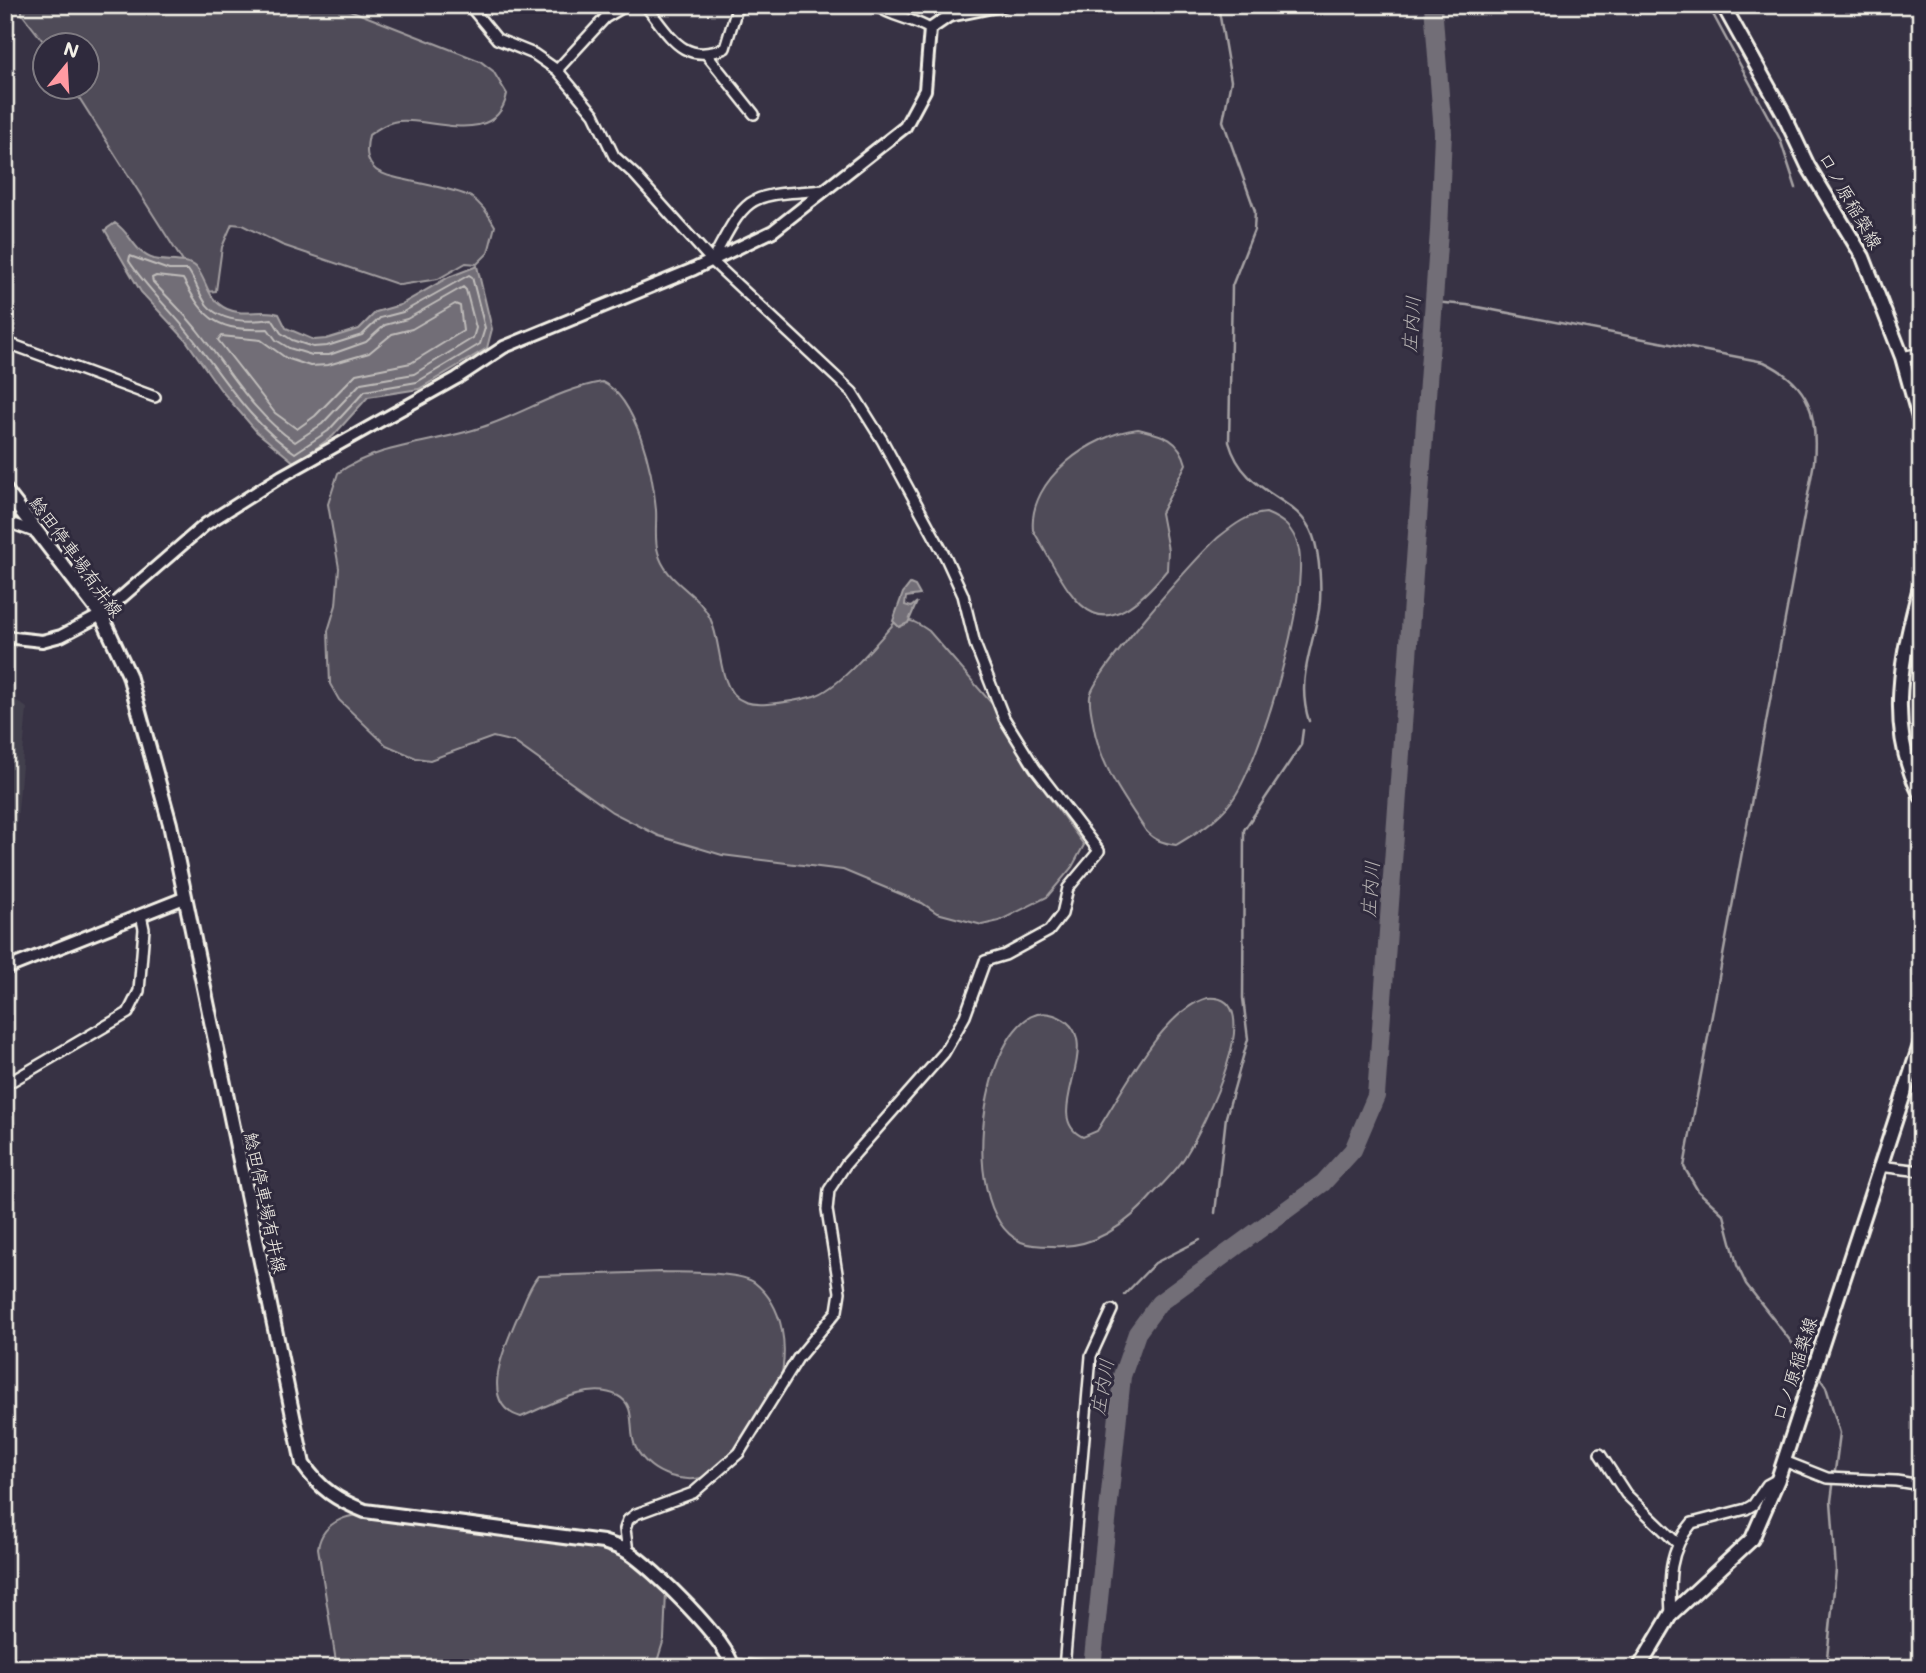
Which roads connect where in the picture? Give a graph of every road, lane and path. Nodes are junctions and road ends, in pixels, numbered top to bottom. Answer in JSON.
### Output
{"nodes":[{"id":1,"x":469,"y":5,"type":"edge"},
{"id":2,"x":627,"y":5,"type":"edge"},
{"id":3,"x":645,"y":5,"type":"edge"},
{"id":4,"x":738,"y":5,"type":"edge"},
{"id":5,"x":875,"y":5,"type":"edge"},
{"id":6,"x":1003,"y":5,"type":"edge"},
{"id":7,"x":1723,"y":5,"type":"edge"},
{"id":8,"x":930,"y":29,"type":"junction"},
{"id":9,"x":707,"y":55,"type":"junction"},
{"id":10,"x":557,"y":69,"type":"junction"},
{"id":11,"x":754,"y":114,"type":"dead end"},
{"id":12,"x":825,"y":190,"type":"junction"},
{"id":13,"x":712,"y":261,"type":"junction"},
{"id":14,"x":5,"y":342,"type":"edge"},
{"id":15,"x":1921,"y":353,"type":"edge"},
{"id":16,"x":1902,"y":357,"type":"junction"},
{"id":17,"x":155,"y":397,"type":"dead end"},
{"id":18,"x":1921,"y":425,"type":"edge"},
{"id":19,"x":5,"y":490,"type":"edge"},
{"id":20,"x":5,"y":521,"type":"edge"},
{"id":21,"x":38,"y":533,"type":"junction"},
{"id":22,"x":1921,"y":583,"type":"edge"},
{"id":23,"x":102,"y":615,"type":"junction"},
{"id":24,"x":5,"y":637,"type":"edge"},
{"id":25,"x":1921,"y":796,"type":"edge"},
{"id":26,"x":184,"y":898,"type":"junction"},
{"id":27,"x":141,"y":915,"type":"junction"},
{"id":28,"x":5,"y":969,"type":"edge"},
{"id":29,"x":1921,"y":1042,"type":"edge"},
{"id":30,"x":5,"y":1085,"type":"edge"},
{"id":31,"x":1879,"y":1166,"type":"junction"},
{"id":32,"x":1921,"y":1171,"type":"edge"},
{"id":33,"x":1112,"y":1310,"type":"dead end"},
{"id":34,"x":1600,"y":1454,"type":"dead end"},
{"id":35,"x":1784,"y":1461,"type":"junction"},
{"id":36,"x":1778,"y":1479,"type":"junction"},
{"id":37,"x":1921,"y":1485,"type":"edge"},
{"id":38,"x":1678,"y":1544,"type":"junction"},
{"id":39,"x":628,"y":1552,"type":"junction"},
{"id":40,"x":1671,"y":1614,"type":"junction"},
{"id":41,"x":732,"y":1666,"type":"edge"},
{"id":42,"x":776,"y":1668,"type":"edge"},
{"id":43,"x":1064,"y":1668,"type":"edge"},
{"id":44,"x":1639,"y":1668,"type":"edge"}],
"edges":[{"from":1,"to":10,"type":"street"},
{"from":2,"to":10,"type":"street"},
{"from":3,"to":9,"type":"street"},
{"from":4,"to":9,"type":"street"},
{"from":5,"to":8,"type":"street"},
{"from":6,"to":8,"type":"street"},
{"from":7,"to":16,"type":"main road","name":"口ノ原稲築線"},
{"from":8,"to":12,"type":"street"},
{"from":9,"to":11,"type":"street"},
{"from":10,"to":13,"type":"street"},
{"from":12,"to":13,"type":"street"},
{"from":12,"to":13,"type":"street"},
{"from":13,"to":23,"type":"street"},
{"from":13,"to":39,"type":"street"},
{"from":14,"to":17,"type":"street"},
{"from":15,"to":16,"type":"street"},
{"from":16,"to":18,"type":"main road","name":"口ノ原稲築線"},
{"from":19,"to":21,"type":"main road","name":"鯰田停車場有井線"},
{"from":20,"to":21,"type":"street"},
{"from":21,"to":23,"type":"main road","name":"鯰田停車場有井線"},
{"from":22,"to":25,"type":"main road"},
{"from":23,"to":24,"type":"street"},
{"from":23,"to":26,"type":"main road","name":"鯰田停車場有井線"},
{"from":26,"to":27,"type":"street"},
{"from":26,"to":39,"type":"main road","name":"鯰田停車場有井線"},
{"from":27,"to":28,"type":"street"},
{"from":27,"to":30,"type":"street"},
{"from":29,"to":31,"type":"main road","name":"口ノ原稲築線"},
{"from":31,"to":32,"type":"street"},
{"from":31,"to":35,"type":"main road","name":"口ノ原稲築線"},
{"from":33,"to":43,"type":"street"},
{"from":34,"to":38,"type":"street"},
{"from":35,"to":36,"type":"main road","name":"口ノ原稲築線"},
{"from":35,"to":37,"type":"street"},
{"from":36,"to":38,"type":"street"},
{"from":36,"to":40,"type":"main road","name":"口ノ原稲築線"},
{"from":38,"to":40,"type":"street"},
{"from":39,"to":41,"type":"main road","name":"鯰田停車場有井線"},
{"from":40,"to":44,"type":"main road","name":"口ノ原稲築線"},
{"from":41,"to":42,"type":"street"}]}
